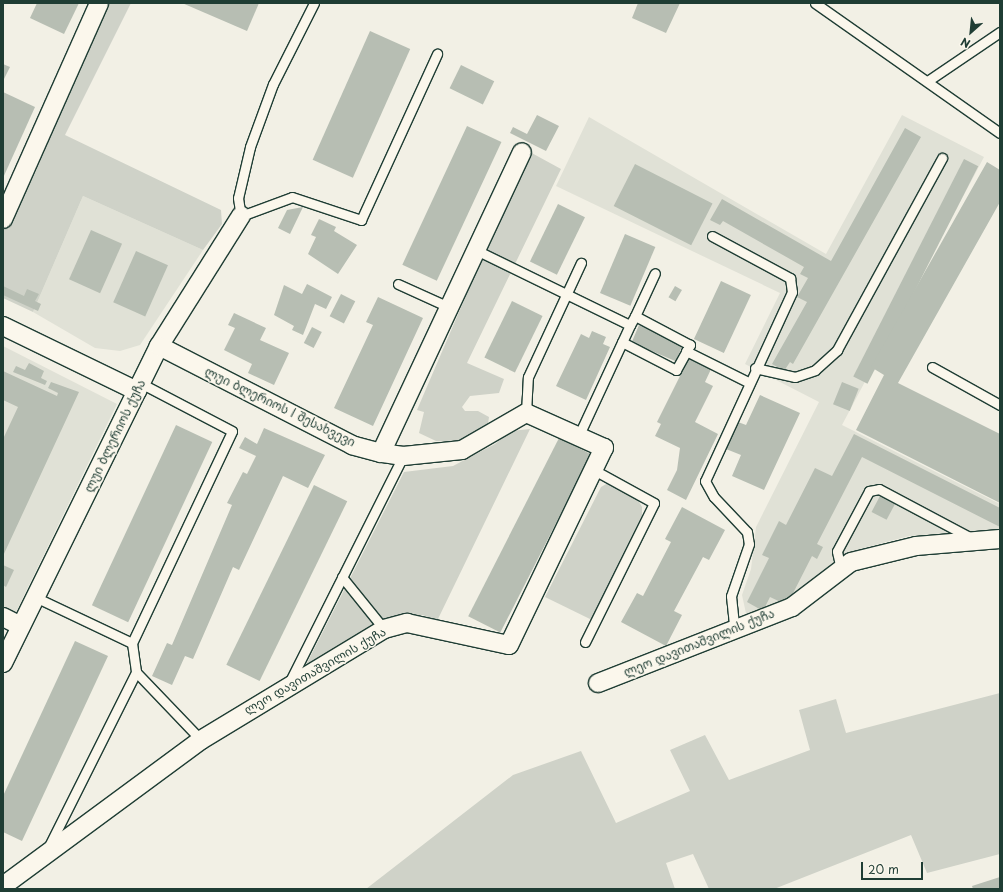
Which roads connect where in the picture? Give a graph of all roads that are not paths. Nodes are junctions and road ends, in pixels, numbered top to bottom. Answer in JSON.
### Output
{"nodes":[{"id":1,"x":99,"y":3,"type":"edge"},
{"id":2,"x":314,"y":3,"type":"edge"},
{"id":3,"x":815,"y":3,"type":"edge"},
{"id":4,"x":1000,"y":32,"type":"edge"},
{"id":5,"x":437,"y":54,"type":"dead end"},
{"id":6,"x":929,"y":80,"type":"junction"},
{"id":7,"x":1000,"y":133,"type":"edge"},
{"id":8,"x":522,"y":152,"type":"dead end"},
{"id":9,"x":942,"y":158,"type":"dead end"},
{"id":10,"x":241,"y":216,"type":"junction"},
{"id":11,"x":3,"y":219,"type":"edge"},
{"id":12,"x":712,"y":236,"type":"dead end"},
{"id":13,"x":476,"y":250,"type":"junction"},
{"id":14,"x":581,"y":263,"type":"dead end"},
{"id":15,"x":655,"y":273,"type":"dead end"},
{"id":16,"x":398,"y":284,"type":"dead end"},
{"id":17,"x":567,"y":294,"type":"junction"},
{"id":18,"x":449,"y":307,"type":"junction"},
{"id":19,"x":635,"y":316,"type":"junction"},
{"id":20,"x":630,"y":325,"type":"junction"},
{"id":21,"x":3,"y":326,"type":"edge"},
{"id":22,"x":622,"y":342,"type":"junction"},
{"id":23,"x":159,"y":346,"type":"junction"},
{"id":24,"x":686,"y":351,"type":"junction"},
{"id":25,"x":932,"y":367,"type":"dead end"},
{"id":26,"x":755,"y":368,"type":"junction"},
{"id":27,"x":748,"y":382,"type":"junction"},
{"id":28,"x":138,"y":387,"type":"junction"},
{"id":29,"x":1000,"y":405,"type":"edge"},
{"id":30,"x":526,"y":413,"type":"junction"},
{"id":31,"x":579,"y":435,"type":"junction"},
{"id":32,"x":381,"y":453,"type":"junction"},
{"id":33,"x":403,"y":456,"type":"junction"},
{"id":34,"x":594,"y":470,"type":"junction"},
{"id":35,"x":1000,"y":539,"type":"edge"},
{"id":36,"x":976,"y":541,"type":"junction"},
{"id":37,"x":841,"y":569,"type":"junction"},
{"id":38,"x":342,"y":577,"type":"junction"},
{"id":39,"x":36,"y":597,"type":"junction"},
{"id":40,"x":3,"y":617,"type":"edge"},
{"id":41,"x":21,"y":626,"type":"junction"},
{"id":42,"x":734,"y":627,"type":"junction"},
{"id":43,"x":384,"y":630,"type":"junction"},
{"id":44,"x":585,"y":642,"type":"dead end"},
{"id":45,"x":132,"y":643,"type":"junction"},
{"id":46,"x":3,"y":663,"type":"edge"},
{"id":47,"x":136,"y":672,"type":"junction"},
{"id":48,"x":598,"y":683,"type":"dead end"},
{"id":49,"x":287,"y":686,"type":"junction"},
{"id":50,"x":201,"y":740,"type":"junction"},
{"id":51,"x":46,"y":851,"type":"junction"},
{"id":52,"x":3,"y":886,"type":"edge"}],
"edges":[{"from":1,"to":11,"type":"street"},
{"from":2,"to":10,"type":"lane"},
{"from":3,"to":6,"type":"lane"},
{"from":4,"to":6,"type":"lane"},
{"from":5,"to":10,"type":"lane"},
{"from":6,"to":7,"type":"lane"},
{"from":8,"to":13,"type":"street"},
{"from":9,"to":26,"type":"lane"},
{"from":10,"to":23,"type":"street","name":"ლუი ბლერიოს ქუჩა"},
{"from":12,"to":26,"type":"lane"},
{"from":13,"to":17,"type":"lane"},
{"from":13,"to":18,"type":"street"},
{"from":14,"to":17,"type":"lane"},
{"from":15,"to":19,"type":"lane"},
{"from":16,"to":18,"type":"lane"},
{"from":17,"to":20,"type":"lane"},
{"from":17,"to":30,"type":"lane"},
{"from":18,"to":32,"type":"street"},
{"from":19,"to":20,"type":"lane"},
{"from":19,"to":24,"type":"lane"},
{"from":20,"to":22,"type":"lane"},
{"from":21,"to":28,"type":"street"},
{"from":22,"to":24,"type":"lane"},
{"from":22,"to":31,"type":"lane"},
{"from":23,"to":28,"type":"street","name":"ლუი ბლერიოს ქუჩა"},
{"from":23,"to":32,"type":"street","name":"ლუი ბლერიოს I შესახვევი"},
{"from":24,"to":27,"type":"lane"},
{"from":25,"to":29,"type":"lane"},
{"from":26,"to":27,"type":"lane"},
{"from":27,"to":42,"type":"lane"},
{"from":28,"to":39,"type":"street","name":"ლუი ბლერიოს ქუჩა"},
{"from":28,"to":45,"type":"lane"},
{"from":30,"to":31,"type":"street"},
{"from":30,"to":33,"type":"street","name":"ლუი ბლერიოს I შესახვევი"},
{"from":31,"to":34,"type":"street","name":"ლეო დავითაშვილის ქუჩა"},
{"from":32,"to":33,"type":"street","name":"ლუი ბლერიოს I შესახვევი"},
{"from":33,"to":38,"type":"lane"},
{"from":34,"to":43,"type":"street","name":"ლეო დავითაშვილის ქუჩა"},
{"from":34,"to":44,"type":"lane"},
{"from":35,"to":36,"type":"street","name":"ლეო დავითაშვილის ქუჩა"},
{"from":36,"to":37,"type":"street","name":"ლეო დავითაშვილის ქუჩა"},
{"from":36,"to":37,"type":"lane"},
{"from":37,"to":42,"type":"street","name":"ლეო დავითაშვილის ქუჩა"},
{"from":38,"to":43,"type":"lane"},
{"from":38,"to":49,"type":"lane"},
{"from":39,"to":41,"type":"street","name":"ლუი ბლერიოს ქუჩა"},
{"from":39,"to":45,"type":"lane"},
{"from":40,"to":41,"type":"street"},
{"from":41,"to":46,"type":"street","name":"ლუი ბლერიოს ქუჩა"},
{"from":42,"to":48,"type":"street","name":"ლეო დავითაშვილის ქუჩა"},
{"from":43,"to":49,"type":"street","name":"ლეო დავითაშვილის ქუჩა"},
{"from":45,"to":47,"type":"lane"},
{"from":47,"to":50,"type":"lane"},
{"from":47,"to":51,"type":"lane"},
{"from":49,"to":50,"type":"street","name":"ლეო დავითაშვილის ქუჩა"},
{"from":50,"to":51,"type":"street","name":"ლეო დავითაშვილის ქუჩა"},
{"from":51,"to":52,"type":"street","name":"ლეო დავითაშვილის ქუჩა"}]}
